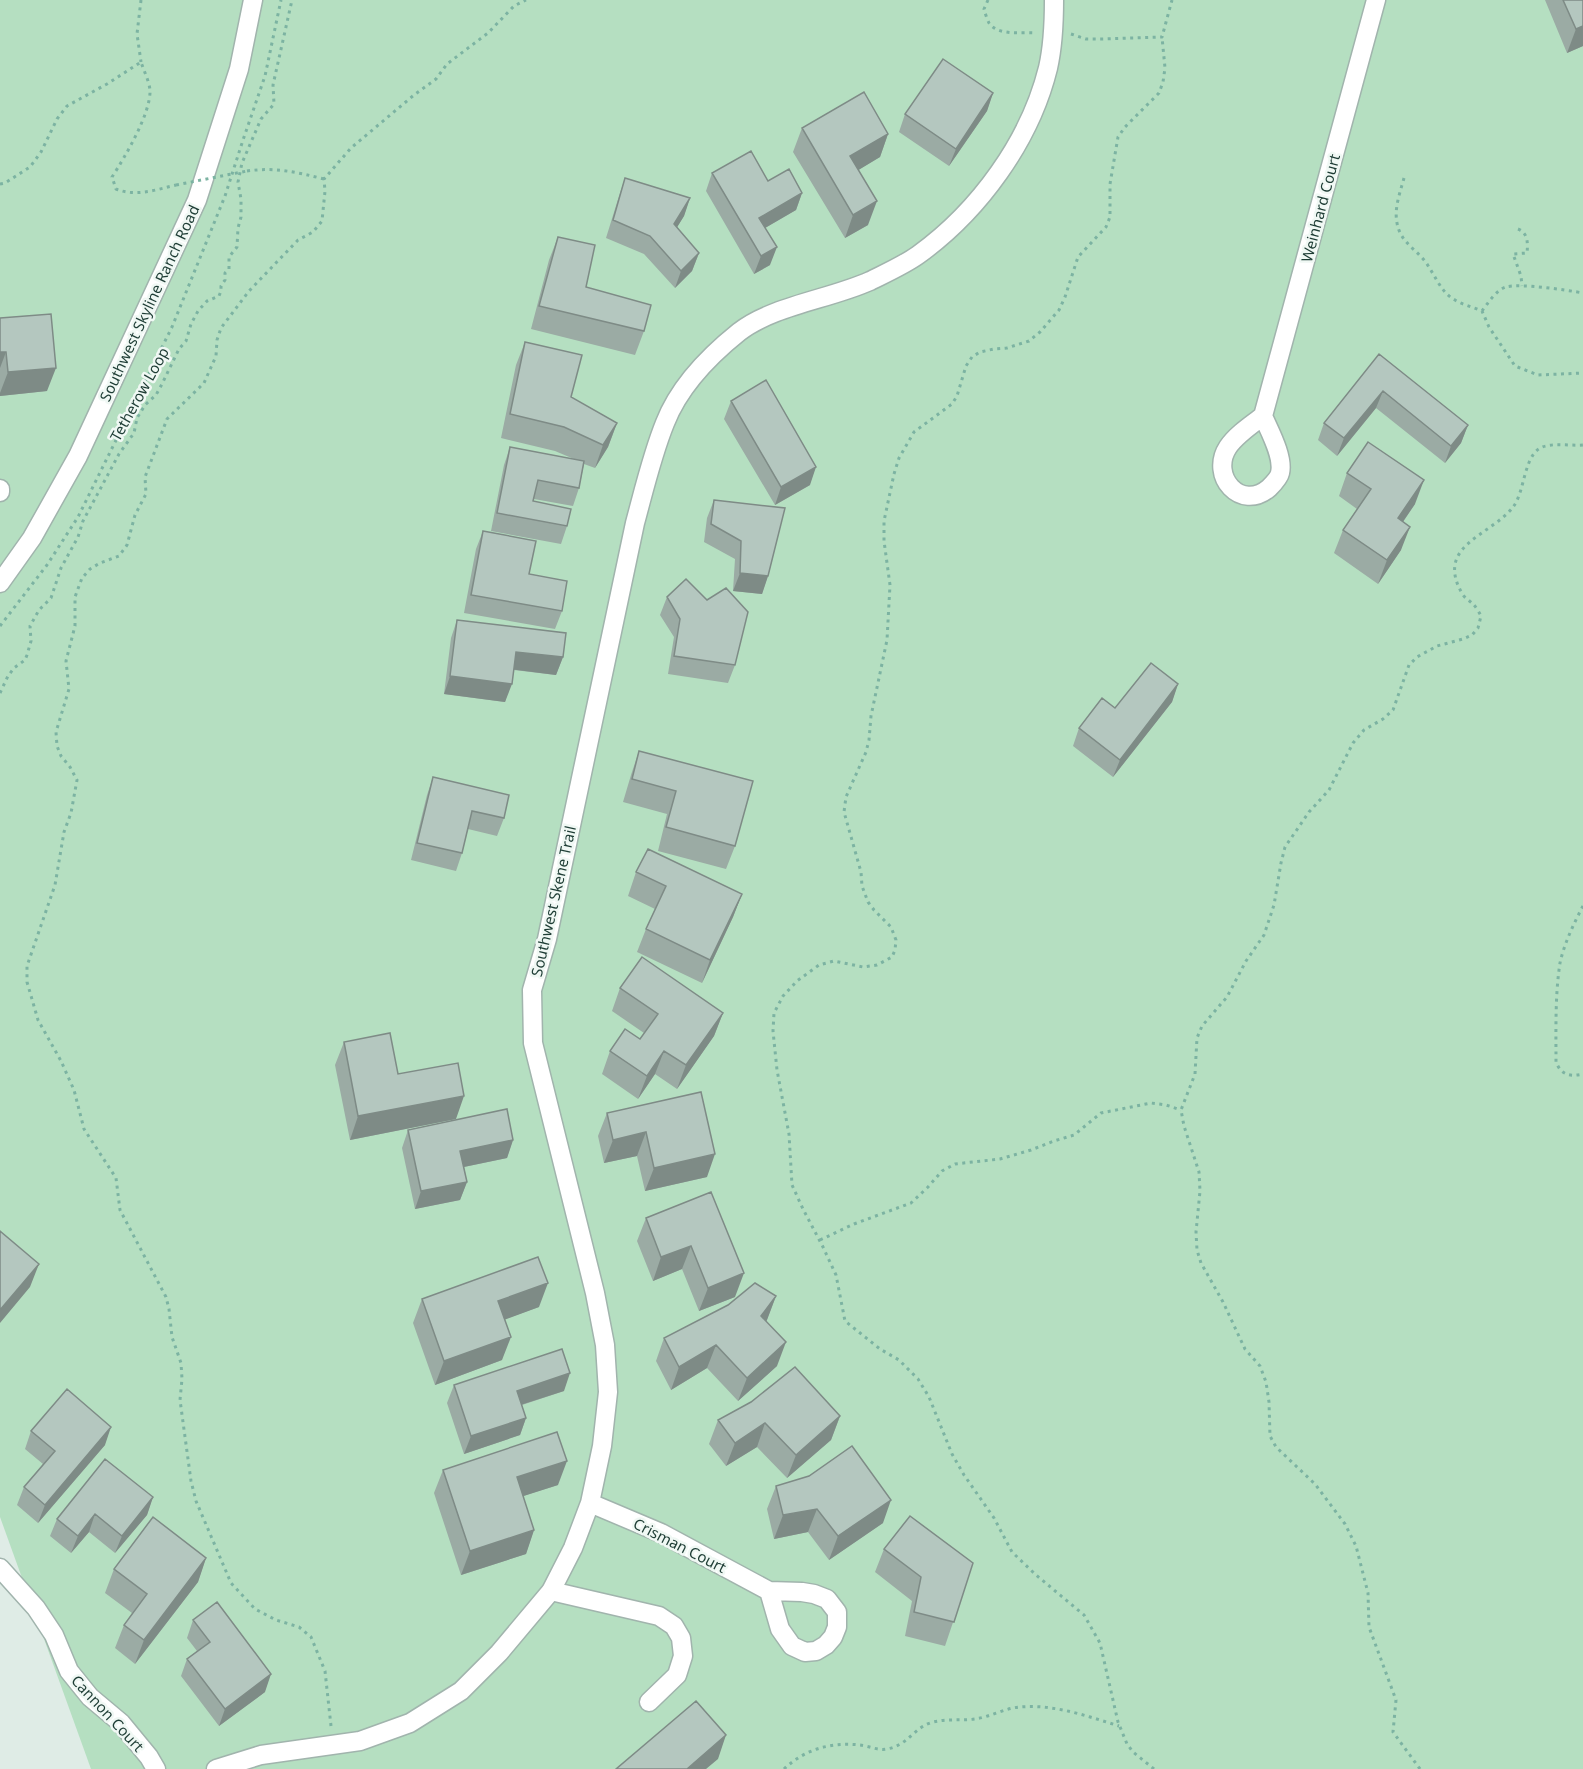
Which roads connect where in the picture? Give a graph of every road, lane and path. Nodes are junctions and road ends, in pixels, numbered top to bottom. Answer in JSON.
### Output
{"nodes":[{"id":1,"x":141,"y":0,"type":"edge"},
{"id":2,"x":292,"y":0,"type":"edge"},
{"id":3,"x":526,"y":0,"type":"edge"},
{"id":4,"x":988,"y":0,"type":"edge"},
{"id":5,"x":1054,"y":0,"type":"edge"},
{"id":6,"x":1173,"y":0,"type":"edge"},
{"id":7,"x":1376,"y":0,"type":"edge"},
{"id":8,"x":251,"y":1,"type":"edge"},
{"id":9,"x":1053,"y":33,"type":"junction"},
{"id":10,"x":1162,"y":36,"type":"junction"},
{"id":11,"x":141,"y":62,"type":"junction"},
{"id":12,"x":1404,"y":178,"type":"dead end"},
{"id":13,"x":324,"y":179,"type":"junction"},
{"id":14,"x":0,"y":184,"type":"edge"},
{"id":15,"x":1518,"y":229,"type":"dead end"},
{"id":16,"x":1522,"y":286,"type":"junction"},
{"id":17,"x":1583,"y":293,"type":"edge"},
{"id":18,"x":1482,"y":311,"type":"junction"},
{"id":19,"x":1583,"y":373,"type":"edge"},
{"id":20,"x":1263,"y":416,"type":"dead end"},
{"id":21,"x":1583,"y":445,"type":"edge"},
{"id":22,"x":0,"y":583,"type":"edge"},
{"id":23,"x":0,"y":693,"type":"edge"},
{"id":24,"x":1583,"y":906,"type":"edge"},
{"id":25,"x":1583,"y":1074,"type":"edge"},
{"id":26,"x":1181,"y":1110,"type":"junction"},
{"id":27,"x":820,"y":1240,"type":"junction"},
{"id":28,"x":590,"y":1503,"type":"junction"},
{"id":29,"x":0,"y":1568,"type":"edge"},
{"id":30,"x":551,"y":1591,"type":"junction"},
{"id":31,"x":769,"y":1591,"type":"dead end"},
{"id":32,"x":649,"y":1702,"type":"dead end"},
{"id":33,"x":1120,"y":1726,"type":"junction"},
{"id":34,"x":333,"y":1745,"type":"junction"},
{"id":35,"x":156,"y":1769,"type":"edge"},
{"id":36,"x":216,"y":1769,"type":"edge"},
{"id":37,"x":784,"y":1769,"type":"edge"},
{"id":38,"x":1154,"y":1769,"type":"edge"},
{"id":39,"x":1420,"y":1769,"type":"edge"}],
"edges":[{"from":1,"to":11,"type":"path"},
{"from":2,"to":23,"type":"path","name":"Tetherow Loop"},
{"from":3,"to":13,"type":"path"},
{"from":4,"to":9,"type":"path"},
{"from":5,"to":9,"type":"street","name":"Southwest Skene Trail"},
{"from":6,"to":10,"type":"path"},
{"from":7,"to":20,"type":"street","name":"Weinhard Court"},
{"from":8,"to":22,"type":"street","name":"Southwest Skyline Ranch Road"},
{"from":9,"to":10,"type":"path"},
{"from":9,"to":28,"type":"street","name":"Southwest Skene Trail"},
{"from":10,"to":27,"type":"path"},
{"from":11,"to":13,"type":"path","bridge":true},
{"from":11,"to":14,"type":"path"},
{"from":12,"to":18,"type":"path"},
{"from":13,"to":34,"type":"path"},
{"from":15,"to":16,"type":"path"},
{"from":16,"to":17,"type":"path"},
{"from":16,"to":18,"type":"path"},
{"from":18,"to":19,"type":"path"},
{"from":21,"to":26,"type":"path"},
{"from":24,"to":25,"type":"path"},
{"from":26,"to":27,"type":"path"},
{"from":26,"to":39,"type":"path"},
{"from":27,"to":33,"type":"path"},
{"from":28,"to":30,"type":"street","name":"Southwest Skene Trail"},
{"from":28,"to":31,"type":"street","name":"Crisman Court"},
{"from":29,"to":35,"type":"street","name":"Cannon Court"},
{"from":30,"to":32,"type":"street"},
{"from":30,"to":34,"type":"street","name":"Southwest Skene Trail"},
{"from":33,"to":37,"type":"path"},
{"from":33,"to":38,"type":"path"},
{"from":34,"to":36,"type":"street","name":"Southwest Skene Trail"}]}
